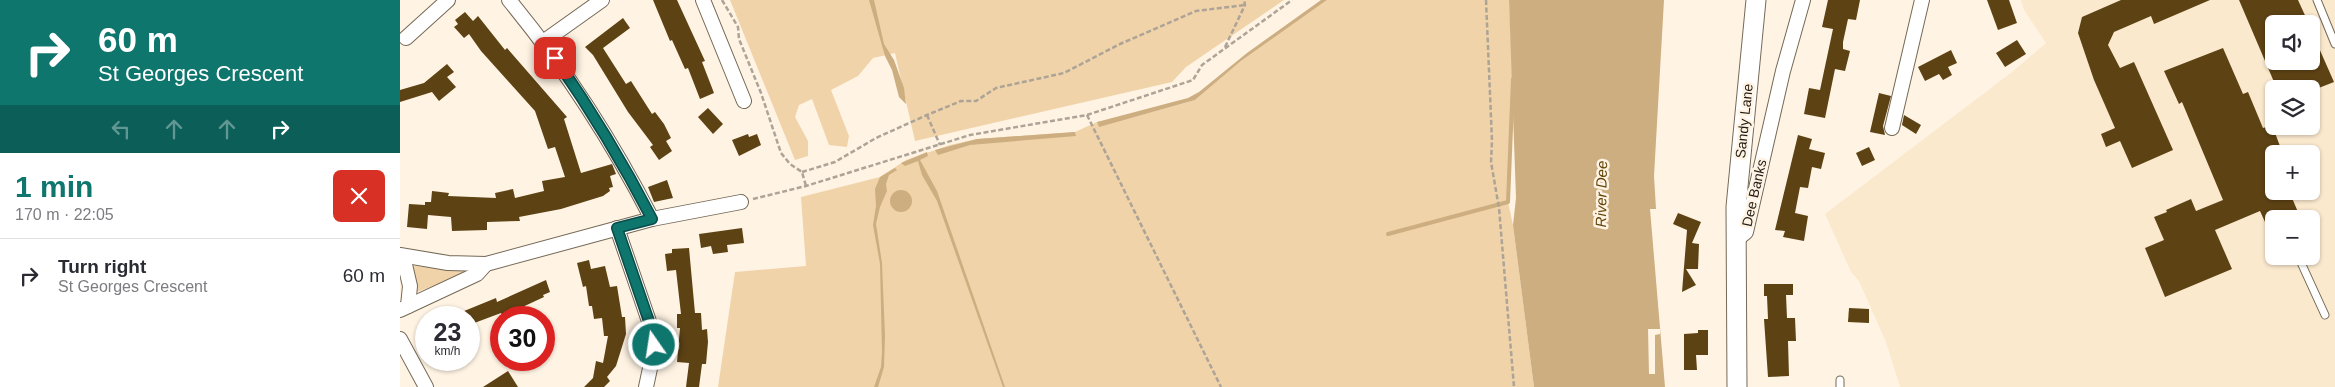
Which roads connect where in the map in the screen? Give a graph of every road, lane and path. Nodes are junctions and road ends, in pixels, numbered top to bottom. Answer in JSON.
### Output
{"nodes":[{"id":1,"x":448,"y":0,"type":"edge"},
{"id":2,"x":509,"y":0,"type":"edge"},
{"id":3,"x":602,"y":0,"type":"edge"},
{"id":4,"x":703,"y":0,"type":"edge"},
{"id":5,"x":722,"y":0,"type":"edge"},
{"id":6,"x":1244,"y":0,"type":"edge"},
{"id":7,"x":1292,"y":0,"type":"edge"},
{"id":8,"x":1486,"y":0,"type":"edge"},
{"id":9,"x":1756,"y":0,"type":"edge"},
{"id":10,"x":1803,"y":0,"type":"edge"},
{"id":11,"x":1922,"y":0,"type":"edge"},
{"id":12,"x":2317,"y":0,"type":"edge"},
{"id":13,"x":1245,"y":5,"type":"junction"},
{"id":14,"x":406,"y":38,"type":"dead end"},
{"id":15,"x":543,"y":42,"type":"junction"},
{"id":16,"x":2335,"y":44,"type":"edge"},
{"id":17,"x":1225,"y":48,"type":"junction"},
{"id":18,"x":744,"y":101,"type":"dead end"},
{"id":19,"x":927,"y":114,"type":"junction"},
{"id":20,"x":1086,"y":115,"type":"junction"},
{"id":21,"x":1892,"y":128,"type":"dead end"},
{"id":22,"x":940,"y":144,"type":"junction"},
{"id":23,"x":802,"y":172,"type":"junction"},
{"id":24,"x":806,"y":186,"type":"junction"},
{"id":25,"x":742,"y":202,"type":"joint"},
{"id":26,"x":652,"y":219,"type":"junction"},
{"id":27,"x":617,"y":228,"type":"junction"},
{"id":28,"x":1736,"y":241,"type":"junction"},
{"id":29,"x":402,"y":256,"type":"edge"},
{"id":30,"x":486,"y":264,"type":"junction"},
{"id":31,"x":2302,"y":265,"type":"edge"},
{"id":32,"x":404,"y":308,"type":"edge"},
{"id":33,"x":2325,"y":315,"type":"dead end"},
{"id":34,"x":400,"y":339,"type":"edge"},
{"id":35,"x":426,"y":387,"type":"edge"},
{"id":36,"x":646,"y":387,"type":"edge"},
{"id":37,"x":1221,"y":387,"type":"edge"},
{"id":38,"x":1514,"y":387,"type":"edge"},
{"id":39,"x":1737,"y":387,"type":"edge"}],
"edges":[{"from":1,"to":14,"type":"street"},
{"from":2,"to":15,"type":"street"},
{"from":3,"to":15,"type":"street"},
{"from":4,"to":18,"type":"street"},
{"from":5,"to":23,"type":"path"},
{"from":6,"to":13,"type":"path"},
{"from":7,"to":17,"type":"path"},
{"from":8,"to":38,"type":"path"},
{"from":9,"to":28,"type":"main road","name":"Sandy Lane"},
{"from":10,"to":28,"type":"street","name":"Dee Banks"},
{"from":11,"to":21,"type":"street"},
{"from":12,"to":16,"type":"lane"},
{"from":13,"to":17,"type":"path"},
{"from":13,"to":19,"type":"path"},
{"from":15,"to":26,"type":"street"},
{"from":17,"to":20,"type":"path"},
{"from":19,"to":22,"type":"path"},
{"from":19,"to":23,"type":"path"},
{"from":20,"to":22,"type":"path"},
{"from":20,"to":37,"type":"path"},
{"from":22,"to":24,"type":"path"},
{"from":23,"to":24,"type":"path"},
{"from":24,"to":25,"type":"path"},
{"from":25,"to":26,"type":"street"},
{"from":26,"to":27,"type":"street"},
{"from":27,"to":30,"type":"street"},
{"from":27,"to":36,"type":"street"},
{"from":28,"to":39,"type":"main road","name":"Dee Banks"},
{"from":29,"to":30,"type":"street"},
{"from":29,"to":32,"type":"street"},
{"from":30,"to":32,"type":"street"},
{"from":31,"to":33,"type":"lane"},
{"from":34,"to":35,"type":"street"}]}
